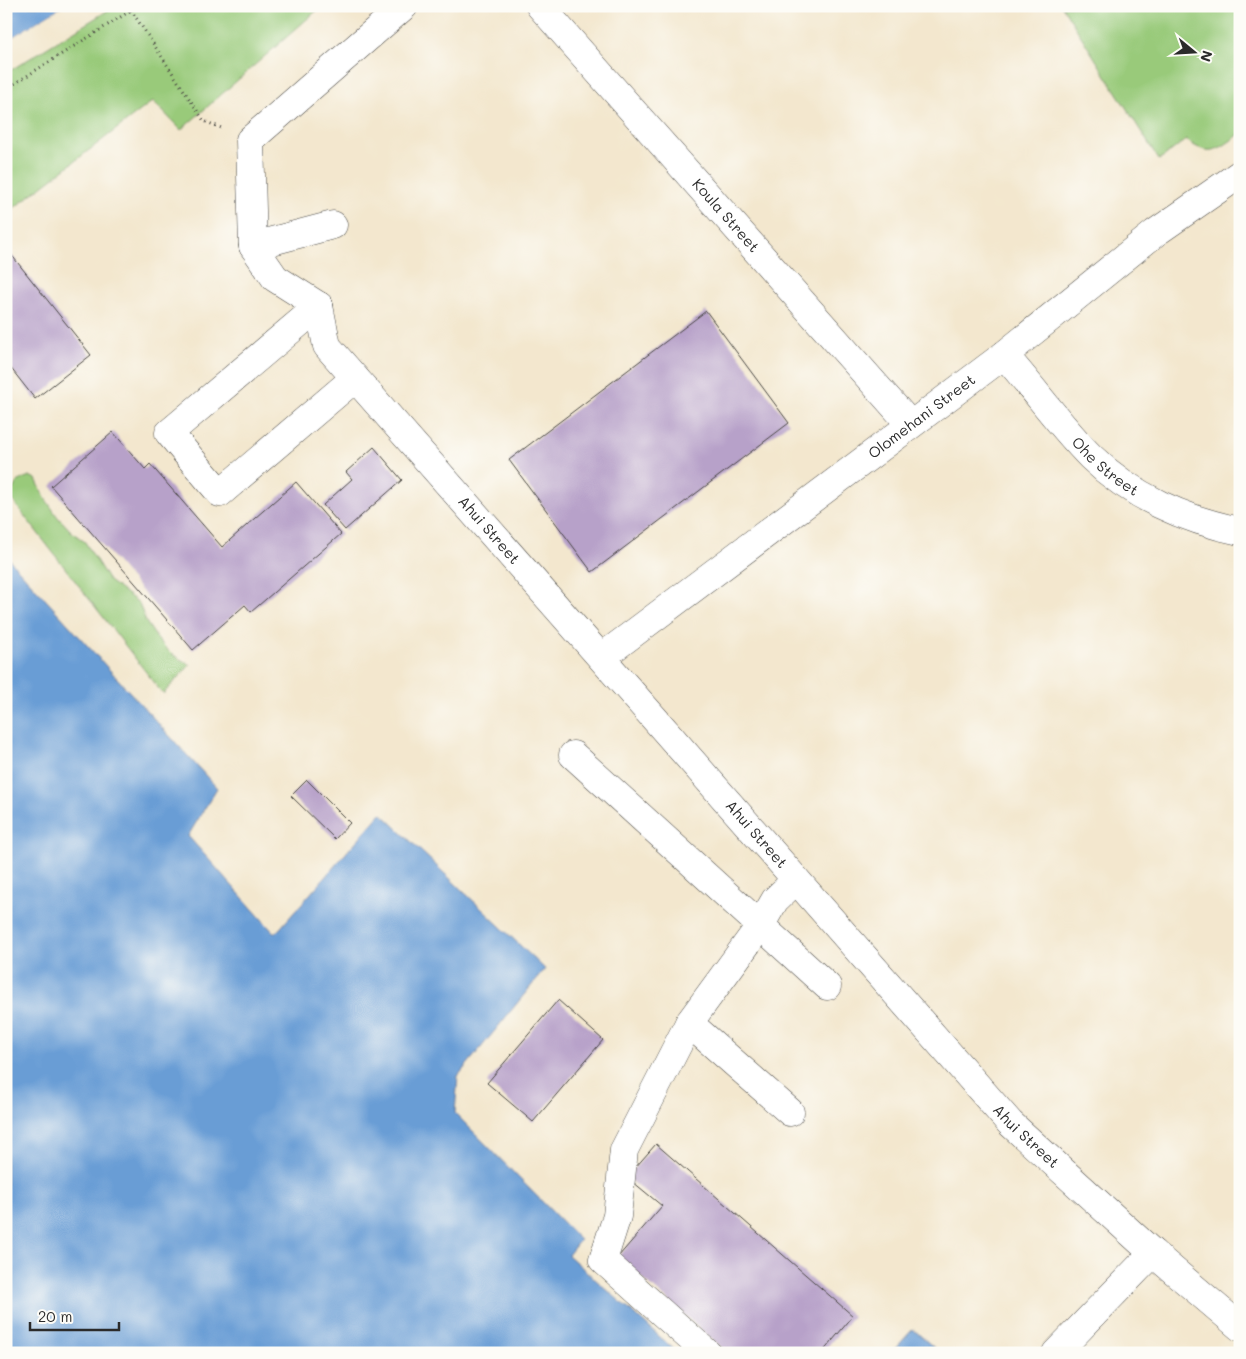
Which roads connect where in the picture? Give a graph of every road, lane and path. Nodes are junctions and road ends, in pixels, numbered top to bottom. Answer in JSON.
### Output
{"nodes":[{"id":1,"x":138,"y":6,"type":"edge"},
{"id":2,"x":404,"y":6,"type":"edge"},
{"id":3,"x":540,"y":6,"type":"edge"},
{"id":4,"x":131,"y":10,"type":"junction"},
{"id":5,"x":6,"y":89,"type":"edge"},
{"id":6,"x":250,"y":140,"type":"junction"},
{"id":7,"x":1240,"y":174,"type":"edge"},
{"id":8,"x":333,"y":225,"type":"dead end"},
{"id":9,"x":253,"y":246,"type":"junction"},
{"id":10,"x":319,"y":306,"type":"junction"},
{"id":11,"x":1004,"y":355,"type":"junction"},
{"id":12,"x":355,"y":378,"type":"junction"},
{"id":13,"x":910,"y":424,"type":"junction"},
{"id":14,"x":1240,"y":531,"type":"edge"},
{"id":15,"x":602,"y":657,"type":"junction"},
{"id":16,"x":573,"y":754,"type":"dead end"},
{"id":17,"x":796,"y":880,"type":"junction"},
{"id":18,"x":760,"y":926,"type":"junction"},
{"id":19,"x":827,"y":986,"type":"dead end"},
{"id":20,"x":689,"y":1024,"type":"junction"},
{"id":21,"x":790,"y":1112,"type":"dead end"},
{"id":22,"x":1153,"y":1253,"type":"junction"},
{"id":23,"x":1240,"y":1327,"type":"edge"},
{"id":24,"x":707,"y":1353,"type":"edge"},
{"id":25,"x":1056,"y":1353,"type":"edge"}],
"edges":[{"from":1,"to":4,"type":"path"},
{"from":2,"to":6,"type":"street"},
{"from":3,"to":13,"type":"street","name":"Koula Street"},
{"from":4,"to":5,"type":"path"},
{"from":4,"to":6,"type":"path"},
{"from":6,"to":9,"type":"street"},
{"from":7,"to":11,"type":"street","name":"Olomehani Street"},
{"from":8,"to":9,"type":"street"},
{"from":9,"to":10,"type":"street"},
{"from":10,"to":12,"type":"street","name":"Ahui Street"},
{"from":10,"to":12,"type":"street"},
{"from":11,"to":13,"type":"street","name":"Olomehani Street"},
{"from":11,"to":14,"type":"street","name":"Ohe Street"},
{"from":12,"to":15,"type":"street","name":"Ahui Street"},
{"from":13,"to":15,"type":"street","name":"Olomehani Street"},
{"from":15,"to":17,"type":"street","name":"Ahui Street"},
{"from":16,"to":18,"type":"street"},
{"from":17,"to":18,"type":"street"},
{"from":17,"to":22,"type":"street","name":"Ahui Street"},
{"from":18,"to":19,"type":"street"},
{"from":18,"to":20,"type":"street"},
{"from":20,"to":21,"type":"street"},
{"from":20,"to":24,"type":"street"},
{"from":22,"to":23,"type":"street","name":"Ahui Street"},
{"from":22,"to":25,"type":"street"}]}
